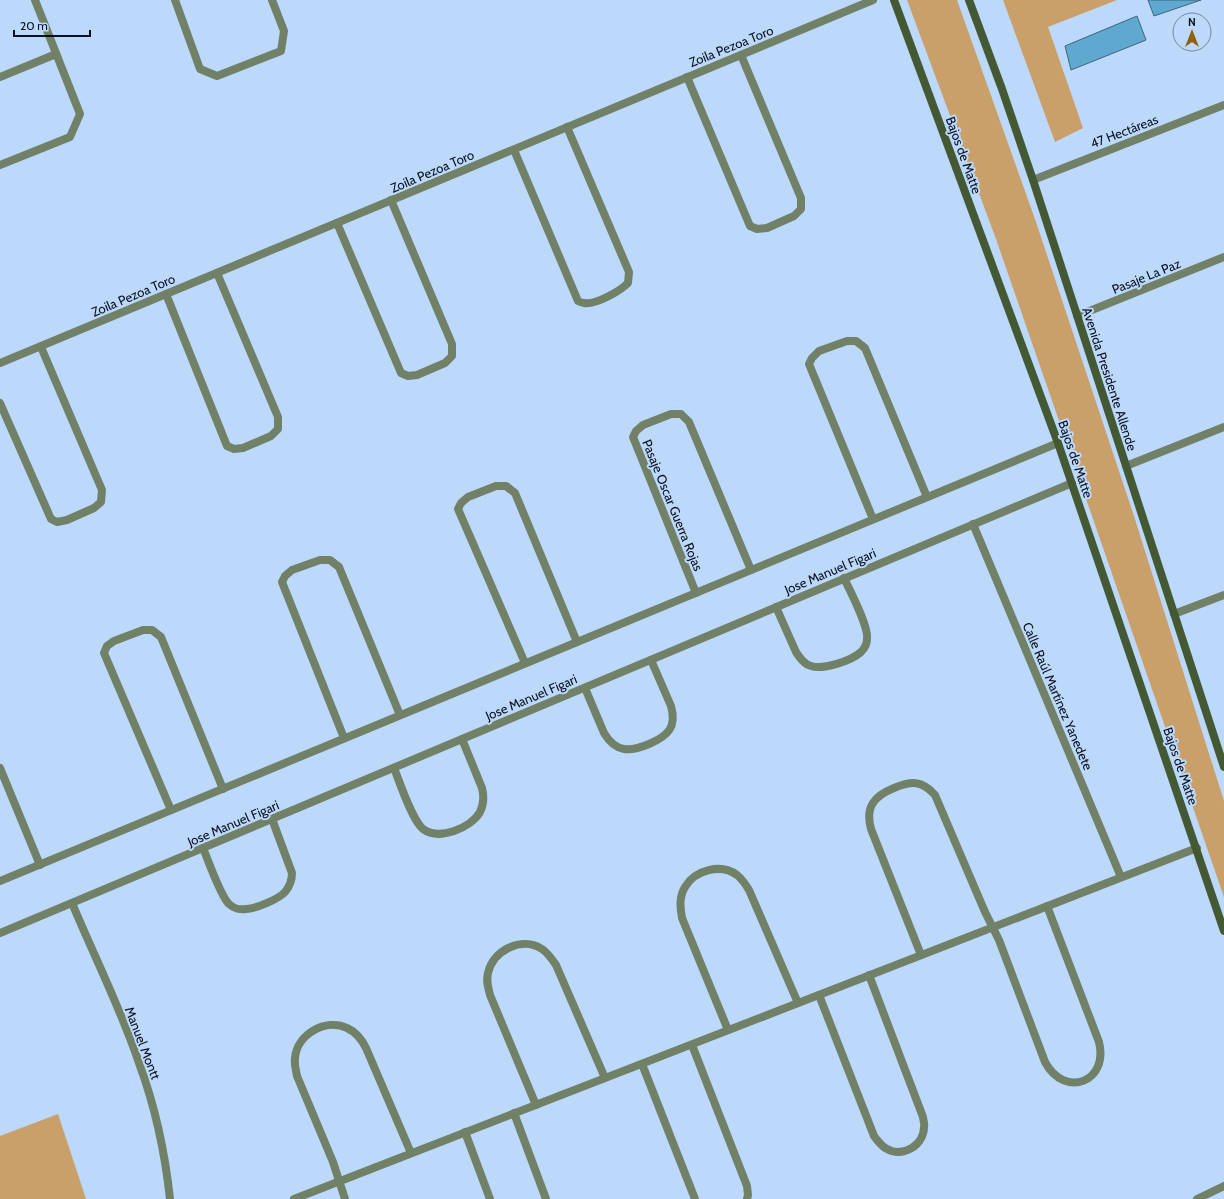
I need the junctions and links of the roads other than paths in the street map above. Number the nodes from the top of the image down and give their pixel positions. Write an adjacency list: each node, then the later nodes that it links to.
1 (35, 0): 7 (street)
2 (175, 0): 3 (street)
3 (272, 0)
4 (873, 0): 8 (street, Zoila Pezoa Toro)
5 (894, 0): 26 (main road, Bajos de Matte)
6 (969, 0): 15 (main road, Avenida Presidente Allende)
7 (56, 54): 9 (street); 14 (street)
8 (741, 55): 10 (street, Zoila Pezoa Toro); 10 (street)
9 (0, 77)
10 (687, 77): 12 (street, Zoila Pezoa Toro)
11 (1224, 106): 15 (street, 47 Hectáreas)
12 (567, 127): 13 (street, Zoila Pezoa Toro); 13 (street)
13 (514, 150): 16 (street, Zoila Pezoa Toro)
14 (0, 165)
15 (1033, 180): 21 (main road, Avenida Presidente Allende)
16 (392, 200): 17 (street, Zoila Pezoa Toro); 17 (street)
17 (337, 223): 19 (street, Zoila Pezoa Toro)
18 (1224, 257): 21 (street, Pasaje La Paz)
19 (217, 273): 20 (street, Zoila Pezoa Toro); 20 (street)
20 (166, 294): 22 (street, Zoila Pezoa Toro)
21 (1077, 316): 27 (main road, Avenida Presidente Allende)
22 (41, 347): 23 (street, Zoila Pezoa Toro); 24 (street)
23 (0, 363)
24 (0, 403)
25 (1224, 427): 27 (street)
26 (1058, 443): 28 (main road, Bajos de Matte); 29 (street)
27 (1126, 466): 37 (main road, Avenida Presidente Allende)
28 (1072, 482): 31 (street, Jose Manuel Figari); 52 (main road, Bajos de Matte)
29 (927, 497): 30 (street); 30 (street)
30 (873, 519): 32 (street)
31 (973, 524): 33 (street, Jose Manuel Figari); 54 (street, Calle Raúl Martínez Yanedete)
32 (751, 570): 34 (street); 34 (street, Pasaje Oscar Guerra Rojas)
33 (844, 578): 36 (street, Jose Manuel Figari); 36 (street)
34 (696, 593): 38 (street)
35 (1224, 595): 37 (street)
36 (776, 607): 39 (street, Jose Manuel Figari)
37 (1174, 614): 45 (main road, Avenida Presidente Allende)
38 (576, 642): 40 (street); 40 (street)
39 (651, 660): 41 (street, Jose Manuel Figari); 41 (street)
40 (525, 663): 42 (street)
41 (585, 688): 44 (street, Jose Manuel Figari)
42 (400, 716): 43 (street); 43 (street)
43 (344, 738): 48 (street)
44 (462, 739): 47 (street, Jose Manuel Figari); 47 (street)
45 (1224, 766)
46 (0, 768): 53 (street)
47 (394, 768): 50 (street, Jose Manuel Figari)
48 (223, 789): 49 (street); 49 (street)
49 (171, 810): 53 (street)
50 (272, 819): 51 (street, Jose Manuel Figari); 51 (street)
51 (203, 848): 56 (street, Jose Manuel Figari)
52 (1197, 848): 54 (street); 59 (main road, Bajos de Matte)
53 (40, 864): 55 (street)
54 (1121, 877): 57 (street)
55 (0, 881)
56 (72, 904): 60 (street, Jose Manuel Figari); 75 (street, Manuel Montt)
57 (1046, 906): 58 (street); 58 (street)
58 (993, 927): 61 (street); 61 (street)
59 (1224, 931)
60 (0, 934)
61 (921, 955): 62 (street)
62 (868, 976): 63 (street); 63 (street)
63 (819, 994): 64 (street)
64 (798, 1003): 65 (street); 65 (street)
65 (728, 1030): 66 (street)
66 (692, 1044): 67 (street); 81 (street)
67 (642, 1064): 68 (street); 80 (street)
68 (604, 1078): 69 (street); 69 (street)
69 (536, 1105): 70 (street)
70 (514, 1113): 71 (street); 79 (street)
71 (465, 1132): 72 (street); 78 (street)
72 (411, 1153): 73 (street); 73 (street)
73 (339, 1181): 76 (street); 77 (street)
74 (1224, 1186): 82 (street)
75 (170, 1199)
76 (294, 1199)
77 (345, 1199)
78 (490, 1199)
79 (546, 1199)
80 (695, 1199)
81 (747, 1199)
82 (1197, 1199)

